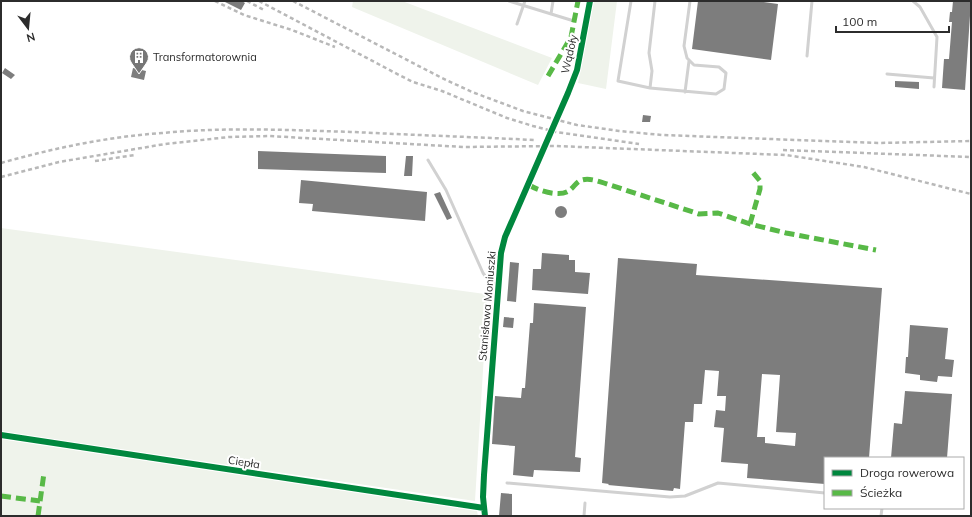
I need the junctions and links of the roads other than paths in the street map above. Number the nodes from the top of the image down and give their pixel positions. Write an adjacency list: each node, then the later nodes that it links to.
1 (509, 1): 10 (lane)
2 (525, 1): 10 (lane)
3 (553, 1): 11 (lane)
4 (590, 1): 21 (street, Wądoły)
5 (631, 1): 19 (lane)
6 (655, 1): 19 (lane)
7 (690, 1): 15 (lane)
8 (812, 1): 14 (lane)
9 (913, 1): 17 (lane)
10 (524, 6): 11 (lane); 13 (lane)
11 (551, 14): 12 (lane)
12 (574, 21)
13 (517, 24)
14 (807, 56)
15 (689, 61): 20 (lane); 20 (lane)
16 (887, 74): 17 (lane)
17 (934, 78): 18 (lane)
18 (934, 87)
19 (650, 88): 20 (lane)
20 (685, 92)
21 (561, 109): 23 (street, Stanisława Moniuszki)
22 (428, 160): 23 (lane)
23 (498, 285): 28 (street, Stanisława Moniuszki)
24 (1, 435): 28 (street, Ciepła)
25 (507, 483): 26 (lane)
26 (824, 492)
27 (585, 503): 30 (lane)
28 (484, 508): 29 (street, Stanisława Moniuszki)
29 (485, 516)
30 (584, 516)

